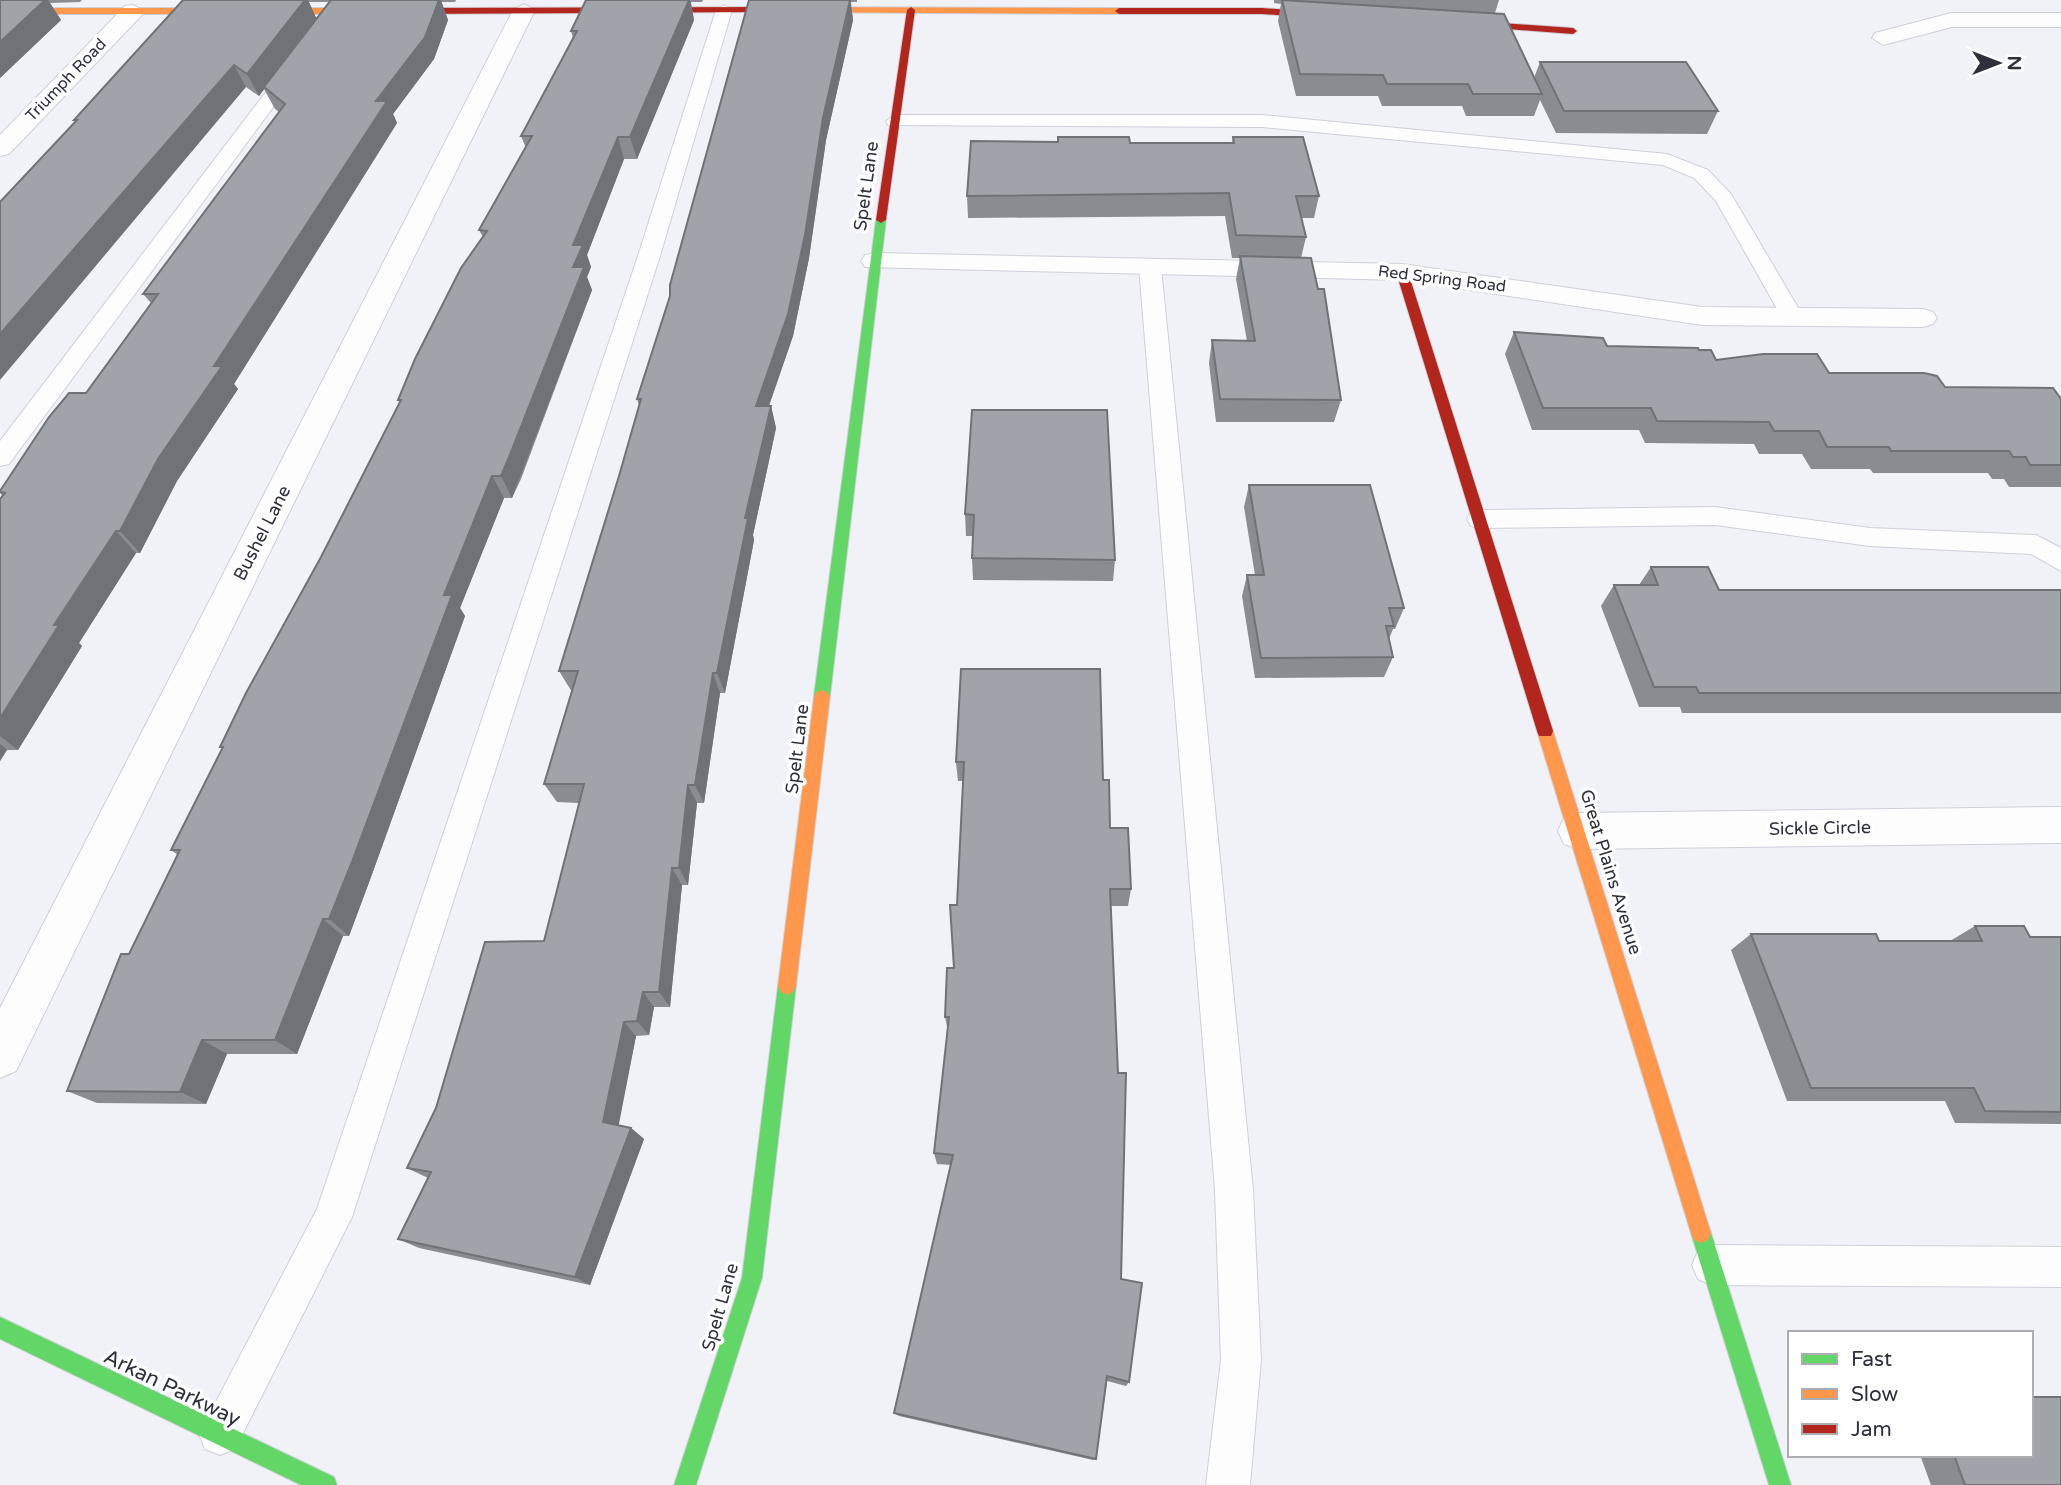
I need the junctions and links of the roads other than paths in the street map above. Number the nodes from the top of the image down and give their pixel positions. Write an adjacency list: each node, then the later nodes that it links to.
1 (524, 10): 2 (street); 6 (street); 26 (street, Bushel Lane)
2 (724, 10): 3 (street); 30 (lane)
3 (911, 10): 7 (street); 14 (street, Spelt Lane)
4 (0, 11): 5 (street)
5 (133, 11): 6 (street); 15 (street, Triumph Road)
6 (336, 11): 11 (lane)
7 (1343, 16)
8 (2061, 20): 12 (street)
9 (1438, 22): 10 (street)
10 (1573, 31)
11 (319, 33)
12 (1883, 38)
13 (303, 55): 21 (lane)
14 (895, 121): 16 (street, Spelt Lane); 19 (lane)
15 (0, 149)
16 (875, 261): 17 (street, Red Spring Road); 32 (street, Spelt Lane)
17 (1150, 267): 18 (street, Red Spring Road); 33 (lane)
18 (1402, 272): 19 (street, Red Spring Road); 22 (street, Great Plains Avenue)
19 (1792, 316): 20 (street, Red Spring Road)
20 (1923, 318)
21 (0, 458)
22 (1480, 519): 23 (lane); 25 (street, Great Plains Avenue)
23 (2061, 561)
24 (2061, 825): 25 (street, Sickle Circle)
25 (1578, 831): 27 (street, Great Plains Avenue)
26 (0, 1055)
27 (1712, 1265): 28 (lane); 34 (street, Great Plains Avenue)
28 (2061, 1267)
29 (0, 1328): 30 (street, Arkan Parkway)
30 (220, 1434): 31 (street, Arkan Parkway)
31 (326, 1485)
32 (685, 1485)
33 (1228, 1485)
34 (1780, 1485)

